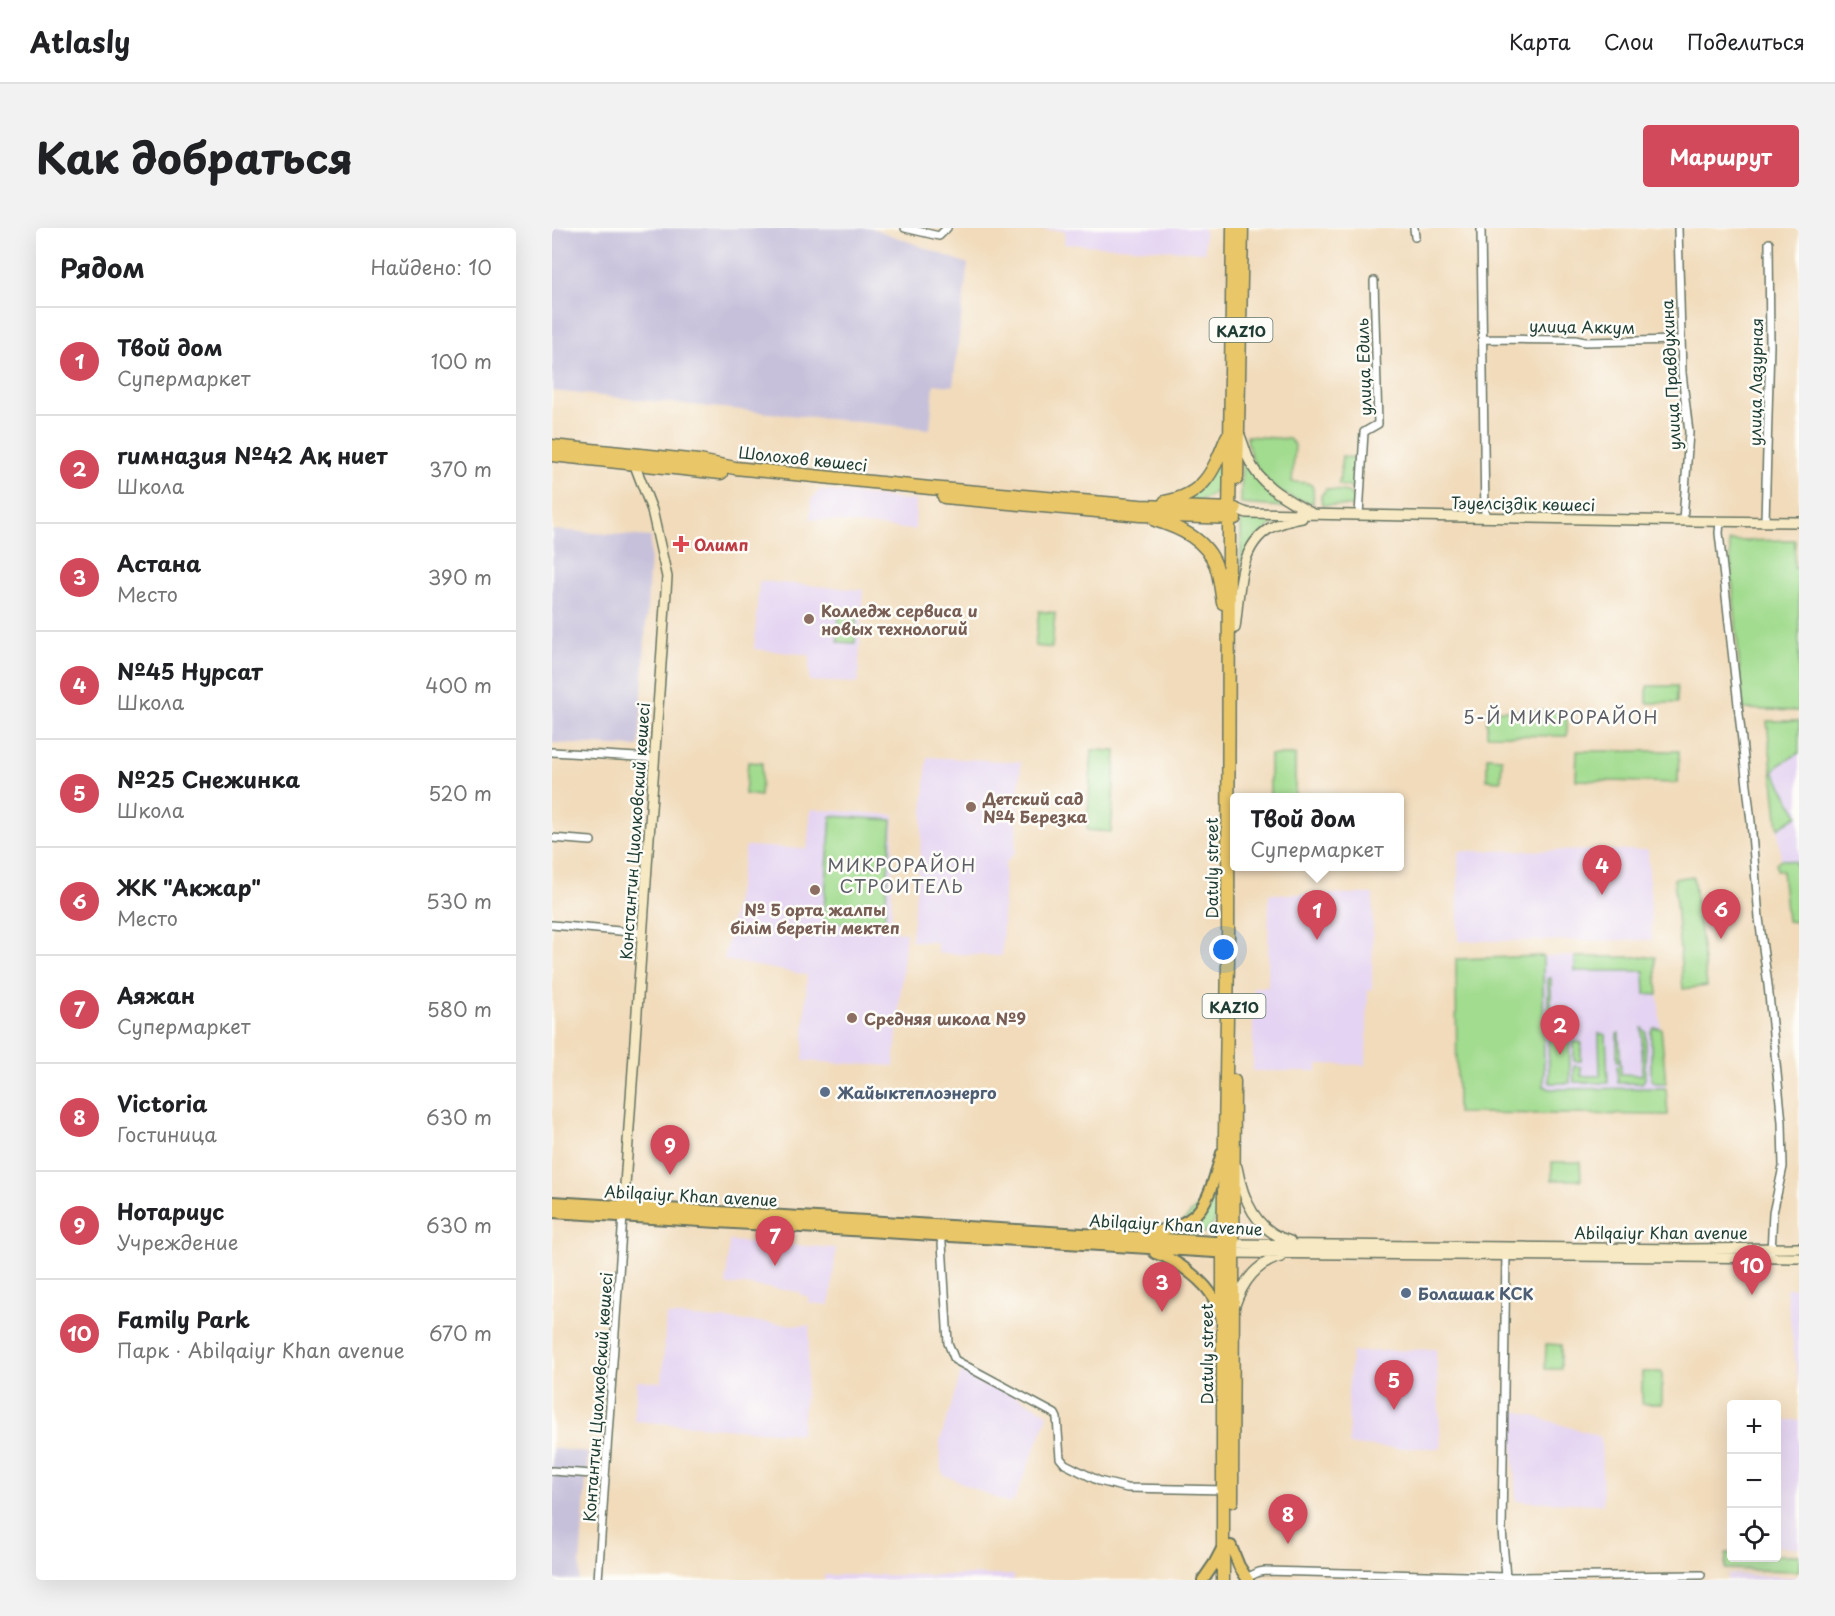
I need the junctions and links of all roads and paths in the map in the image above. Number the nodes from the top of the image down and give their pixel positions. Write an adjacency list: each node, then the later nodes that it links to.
1 (904, 228): 2 (street)
2 (947, 228)
3 (1233, 228): 13 (highway, Datuly street / KAZ10)
4 (1242, 228): 13 (highway, Datuly street / KAZ10)
5 (1414, 228): 8 (street)
6 (1481, 228): 11 (street)
7 (1678, 228): 12 (street, улица Правдухина)
8 (1415, 237)
9 (1769, 243): 24 (street, улица Лазурная)
10 (1374, 281): 20 (street, улица Едиль)
11 (1482, 339): 12 (street, улица Аккум); 21 (street)
12 (1681, 340): 22 (street, улица Правдухина)
13 (1234, 431): 17 (highway); 18 (highway, Datuly street / KAZ10); 19 (main road)
14 (552, 446): 16 (highway, Шолохов көшесі)
15 (552, 455): 16 (highway, Шолохов көшесі)
16 (635, 459): 17 (highway, Шолохов көшесі); 17 (highway, Шолохов көшесі); 29 (main road, Константин Циолковский көшесі)
17 (1140, 510): 18 (highway); 26 (highway)
18 (1236, 513): 19 (main road, Тәуелсіздік көшесі); 26 (highway, Datuly street / KAZ10)
19 (1313, 514): 20 (main road, Тәуелсіздік көшесі); 26 (main road)
20 (1359, 515): 21 (main road, Тәуелсіздік көшесі)
21 (1485, 518): 22 (main road, Тәуелсіздік көшесі)
22 (1683, 521): 23 (main road, Тәуелсіздік көшесі)
23 (1720, 521): 24 (main road, Тәуелсіздік көшесі); 49 (street)
24 (1765, 521): 25 (main road, Тәуелсіздік көшесі)
25 (1799, 522)
26 (1232, 628): 27 (highway, Datuly street / KAZ10)
27 (1231, 717): 30 (highway, Datuly street / KAZ10); 31 (highway, Datuly street / KAZ10)
28 (552, 752): 29 (street)
29 (654, 758): 37 (main road, Константин Циолковский көшесі)
30 (1230, 793)
31 (1236, 793)
32 (1230, 797): 38 (highway, Datuly street / KAZ10)
33 (552, 838): 34 (street)
34 (591, 841)
35 (1236, 871): 38 (highway, Datuly street / KAZ10)
36 (552, 925): 37 (street)
37 (642, 933): 40 (main road, Константин Циолковский көшесі)
38 (1229, 1146): 43 (main road); 45 (highway, Datuly street / KAZ10); 47 (main road)
39 (552, 1202): 40 (main road, Abilqaiyr Khan avenue)
40 (623, 1211): 41 (main road, Abilqaiyr Khan avenue); 42 (main road, Abilqaiyr Khan avenue); 54 (street, Контантин Циолковский көшесі)
41 (552, 1212)
42 (939, 1230): 43 (main road, Abilqaiyr Khan avenue); 44 (main road, Abilqaiyr Khan avenue); 55 (street)
43 (1112, 1236): 45 (main road, Abilqaiyr Khan avenue)
44 (1140, 1248): 45 (main road, Abilqaiyr Khan avenue); 52 (main road)
45 (1228, 1248): 47 (main road, Abilqaiyr Khan avenue); 51 (highway, Datuly street / KAZ10); 52 (highway, Datuly street / KAZ10)
46 (1799, 1248): 49 (main road, Abilqaiyr Khan avenue)
47 (1304, 1249): 48 (main road, Abilqaiyr Khan avenue); 51 (main road)
48 (1506, 1251): 49 (main road, Abilqaiyr Khan avenue); 58 (street)
49 (1772, 1253): 50 (main road, Abilqaiyr Khan avenue)
50 (1799, 1258)
51 (1233, 1311): 55 (highway, Datuly street / KAZ10)
52 (1223, 1322): 55 (highway, Datuly street / KAZ10)
53 (552, 1471): 54 (street)
54 (605, 1475): 60 (street, Контантин Циолковский көшесі)
55 (1228, 1490): 56 (highway, Datuly street / KAZ10)
56 (1227, 1546): 59 (main road); 61 (main road); 62 (highway, Datuly street / KAZ10); 63 (highway, Datuly street / KAZ10)
57 (1701, 1575): 58 (street)
58 (1506, 1577): 59 (street)
59 (1247, 1579)
60 (598, 1580)
61 (1203, 1580)
62 (1223, 1580)
63 (1231, 1580)

